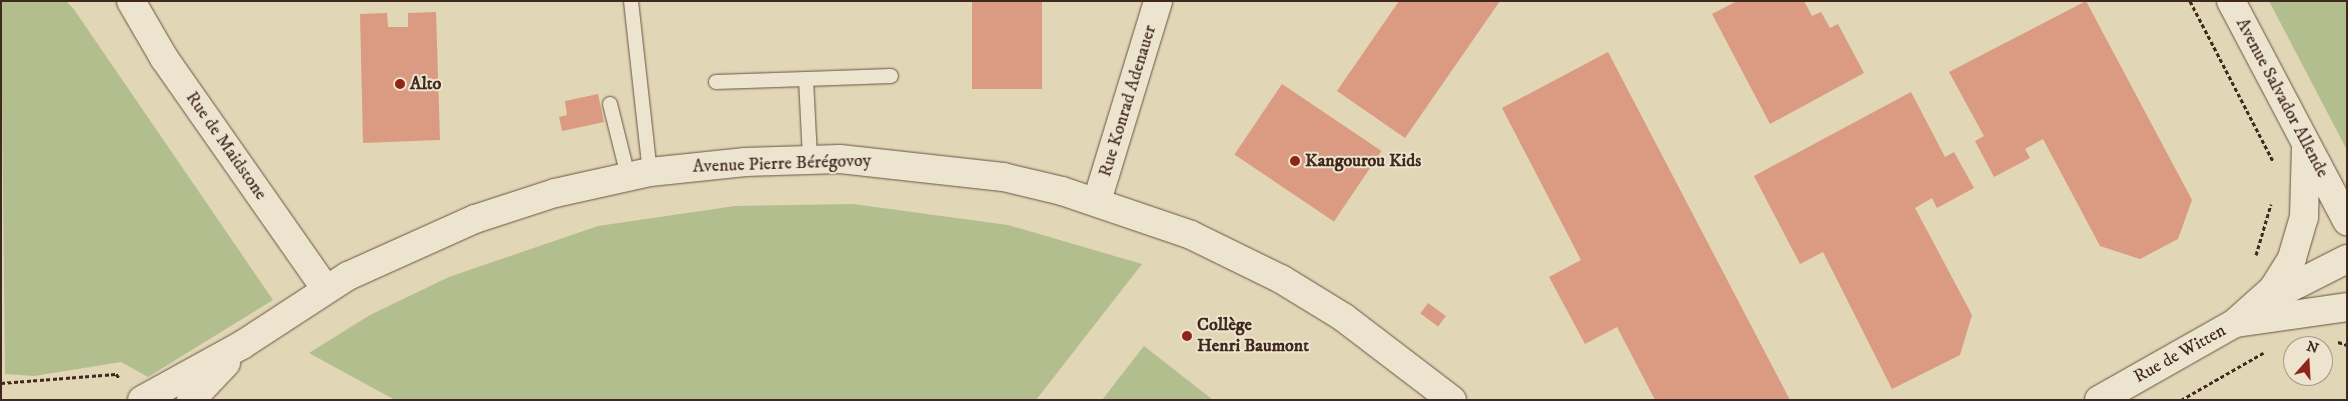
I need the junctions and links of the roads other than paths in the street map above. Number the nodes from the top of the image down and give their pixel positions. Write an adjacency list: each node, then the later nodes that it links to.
1 (131, 1): 15 (street, Rue de Maidstone)
2 (631, 1): 11 (lane)
3 (1158, 1): 12 (street, Rue Konrad Adenauer)
4 (2231, 1): 9 (street, Avenue Salvador Allende)
5 (891, 76): 6 (lane)
6 (806, 79): 7 (lane); 10 (lane)
7 (716, 82)
8 (610, 104): 11 (lane)
9 (2306, 145): 13 (street, Avenue Salvador Allende); 16 (street, Rue de Witten)
10 (810, 159): 11 (street, Avenue Pierre Bérégovoy); 12 (street, Avenue Pierre Bérégovoy)
11 (639, 174): 15 (street, Avenue Pierre Bérégovoy)
12 (1097, 202): 22 (street, Avenue Pierre Bérégovoy)
13 (2347, 221)
14 (2347, 259): 16 (street, Rue de Witten)
15 (326, 289): 19 (street, Avenue Pierre Bérégovoy)
16 (2266, 296): 18 (street, Rue de Witten)
17 (2347, 307): 18 (street, Rue de Witten)
18 (2235, 323): 23 (street, Rue de Witten)
19 (242, 345): 20 (street, Avenue Pierre Bérégovoy); 21 (street, Avenue Pierre Bérégovoy)
20 (135, 393)
21 (191, 400)
22 (1452, 400)
23 (2099, 400)

